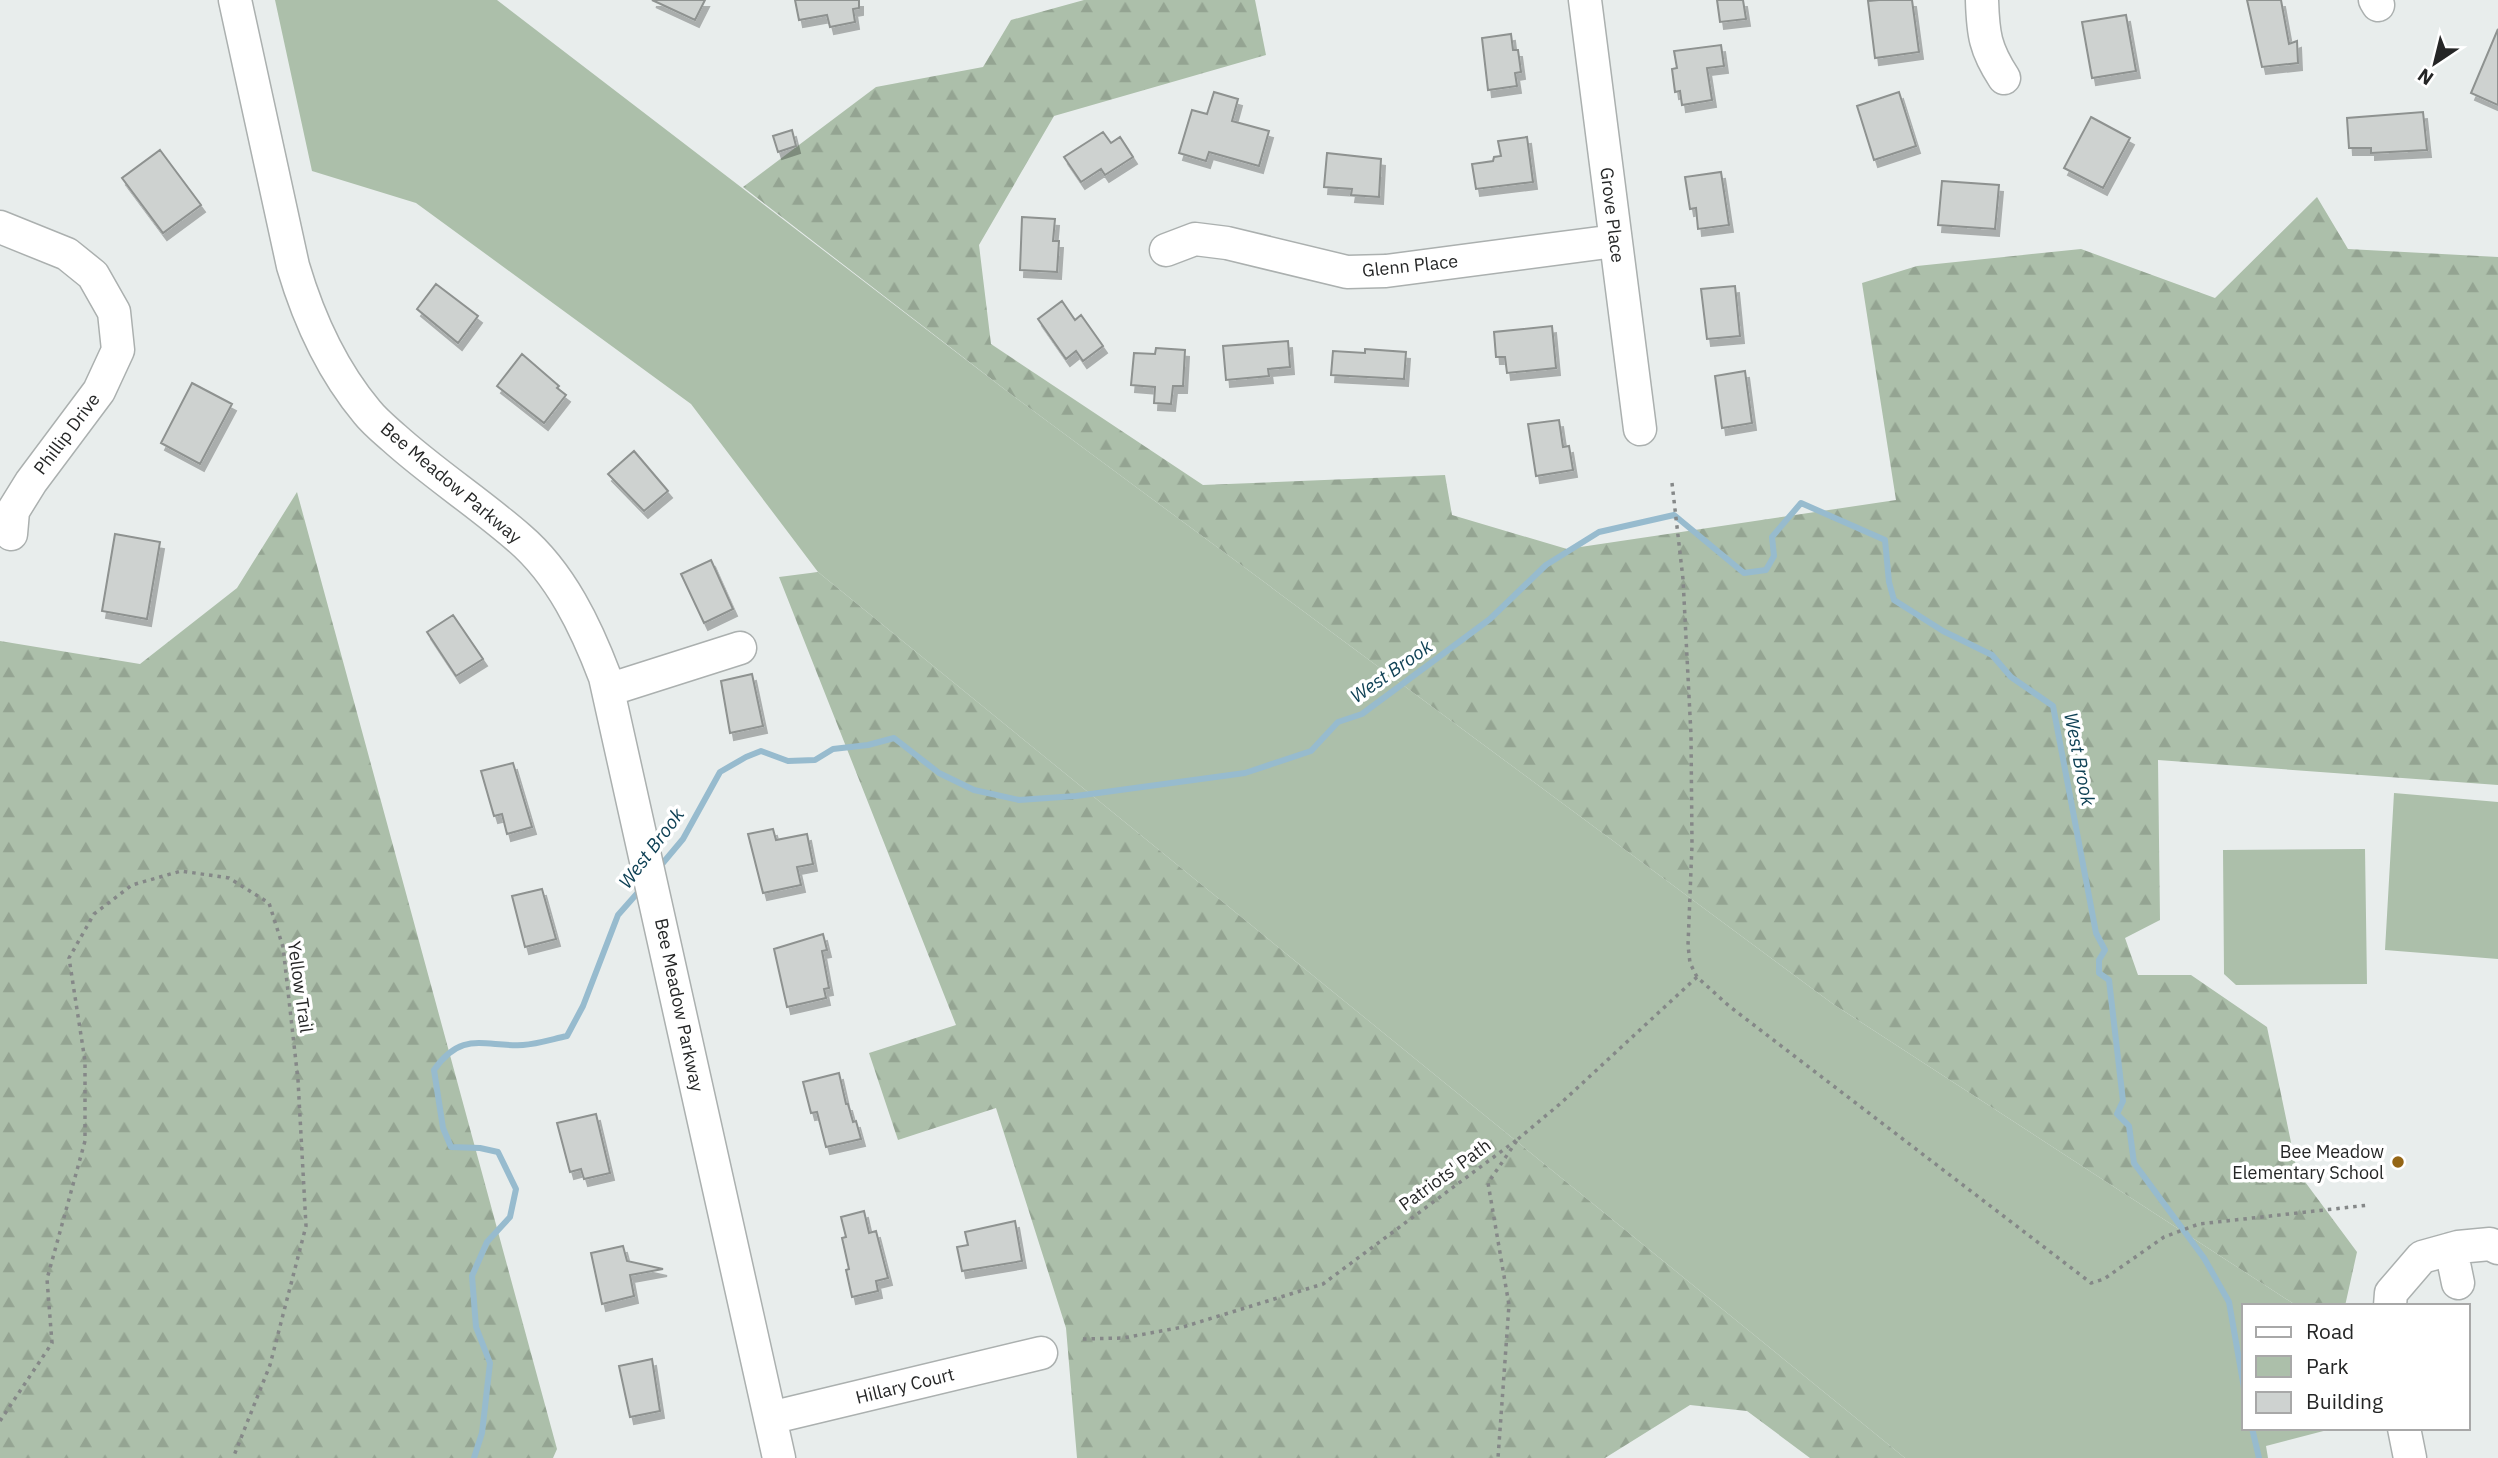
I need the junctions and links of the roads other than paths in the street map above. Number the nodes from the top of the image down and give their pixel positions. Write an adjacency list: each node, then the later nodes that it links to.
1 (235, 0): 11 (street, Bee Meadow Parkway)
2 (1585, 0): 6 (street, Grove Place)
3 (1982, 0): 4 (street)
4 (2004, 78)
5 (0, 227): 9 (street, Phillip Drive)
6 (1615, 241): 7 (street, Glenn Place); 8 (street, Grove Place)
7 (1166, 250)
8 (1640, 429)
9 (11, 534)
10 (740, 648): 11 (street)
11 (608, 690): 17 (street, Bee Meadow Parkway)
12 (2498, 1248): 13 (street)
13 (2451, 1249): 14 (street); 15 (street)
14 (2458, 1283)
15 (2390, 1304)
16 (1041, 1353): 17 (street, Hillary Court)
17 (770, 1419): 19 (street, Bee Meadow Parkway)
18 (2404, 1430): 20 (street)
19 (779, 1458)
20 (2410, 1458)

